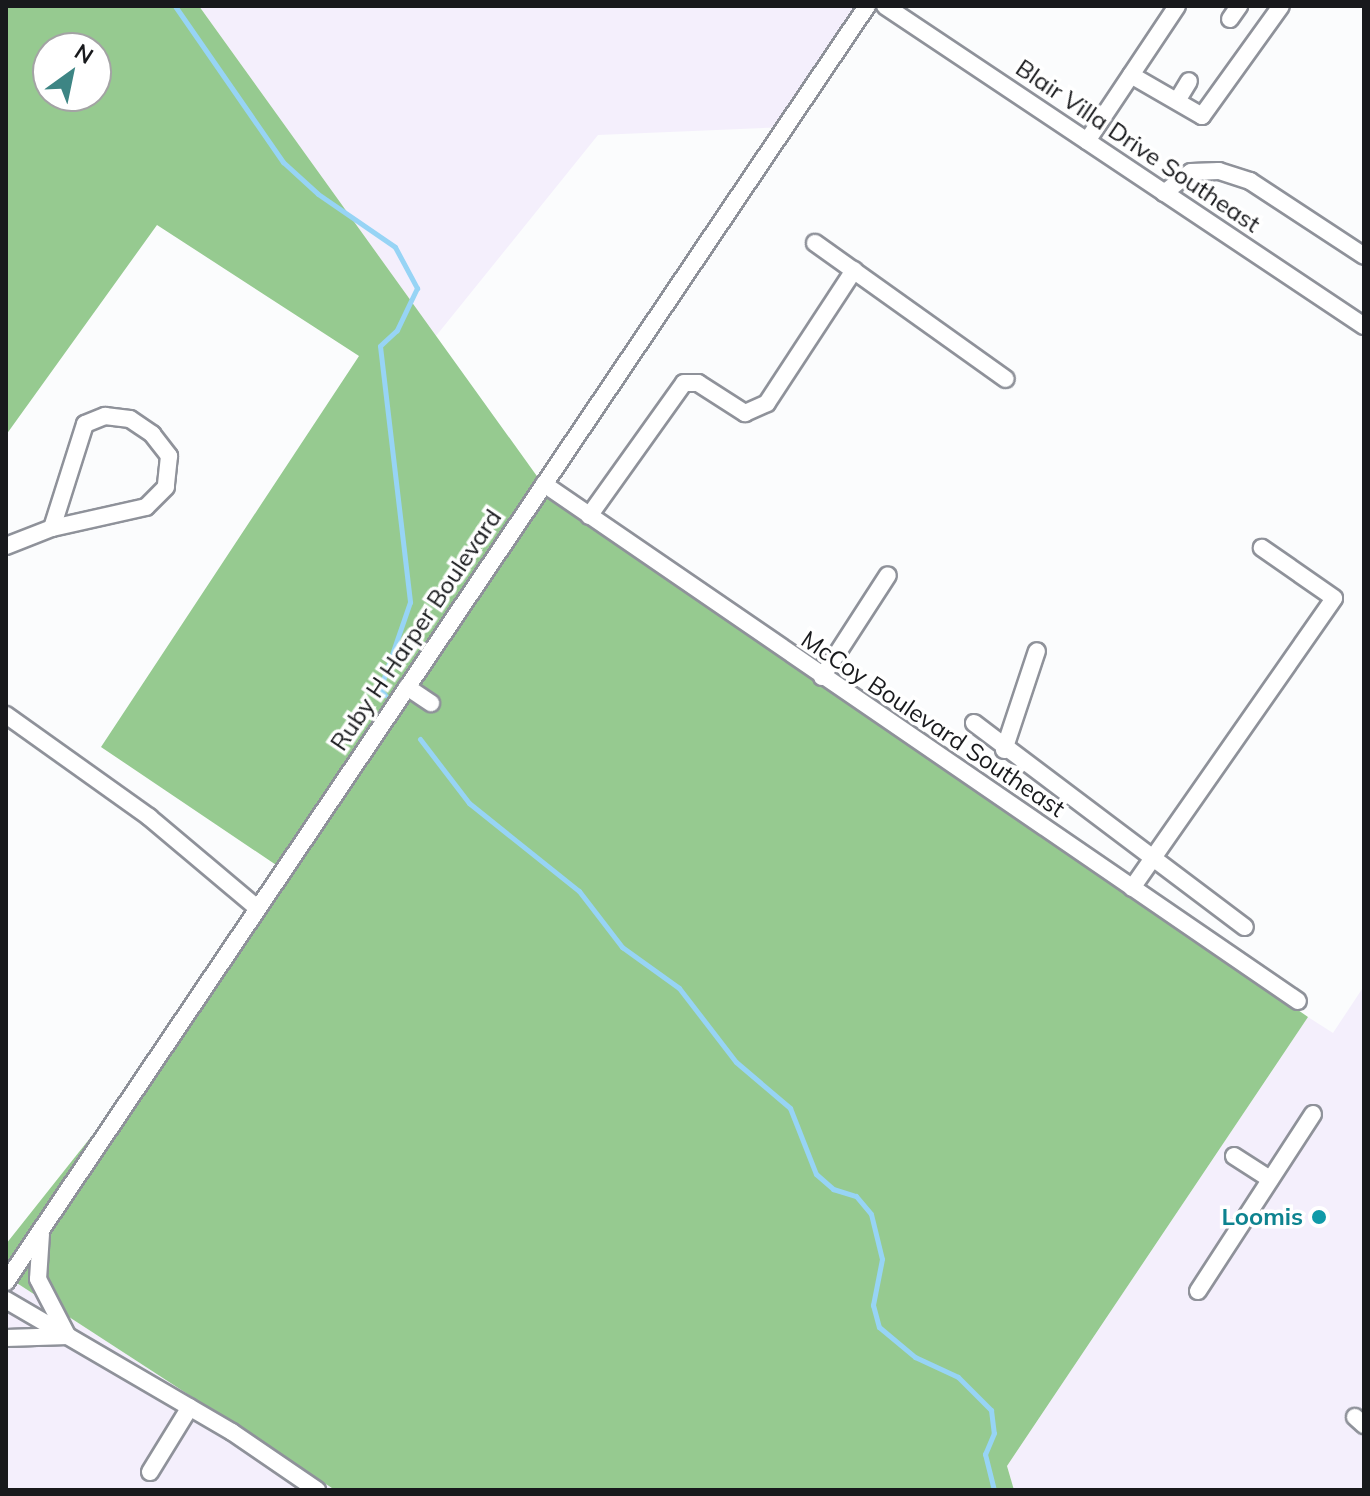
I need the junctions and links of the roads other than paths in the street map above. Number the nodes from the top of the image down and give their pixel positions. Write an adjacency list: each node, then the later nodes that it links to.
1 (867, 6): 15 (street, Ruby H Harper Boulevard)
2 (885, 6): 8 (street, Blair Villa Drive Southeast)
3 (1177, 6): 5 (street)
4 (1281, 6): 7 (street)
5 (1131, 75): 7 (street); 8 (street)
6 (1189, 81): 7 (street)
7 (1177, 101)
8 (1087, 141): 9 (street, Blair Villa Drive Southeast)
9 (1164, 193): 11 (street); 13 (street, Blair Villa Drive Southeast)
10 (815, 243): 12 (street)
11 (1364, 256)
12 (854, 270): 14 (street); 16 (street)
13 (1364, 326)
14 (1006, 379)
15 (544, 484): 16 (street, McCoy Boulevard Southeast); 23 (street, Ruby H Harper Boulevard)
16 (589, 516): 22 (street, McCoy Boulevard Southeast)
17 (52, 528): 17 (street); 18 (street)
18 (6, 546)
19 (1262, 548): 28 (street)
20 (888, 575): 22 (street)
21 (1037, 651): 27 (street)
22 (822, 677): 29 (street, McCoy Boulevard Southeast)
23 (407, 687): 24 (street); 30 (street, Ruby H Harper Boulevard)
24 (431, 703)
25 (6, 715): 30 (street)
26 (974, 723): 27 (street)
27 (1004, 750): 28 (street)
28 (1152, 859): 29 (street); 31 (street)
29 (1132, 888): 32 (street, McCoy Boulevard Southeast)
30 (257, 908): 36 (street, Ruby H Harper Boulevard)
31 (1245, 927)
32 (1298, 1001)
33 (1313, 1114): 35 (street)
34 (1234, 1156): 35 (street)
35 (1270, 1179): 38 (street)
36 (42, 1228): 37 (street, Ruby H Harper Boulevard); 40 (street)
37 (6, 1282)
38 (1198, 1291)
39 (6, 1300): 40 (street)
40 (68, 1336): 41 (street); 42 (street)
41 (6, 1338)
42 (190, 1407): 43 (street); 44 (street)
43 (150, 1472)
44 (317, 1490)

